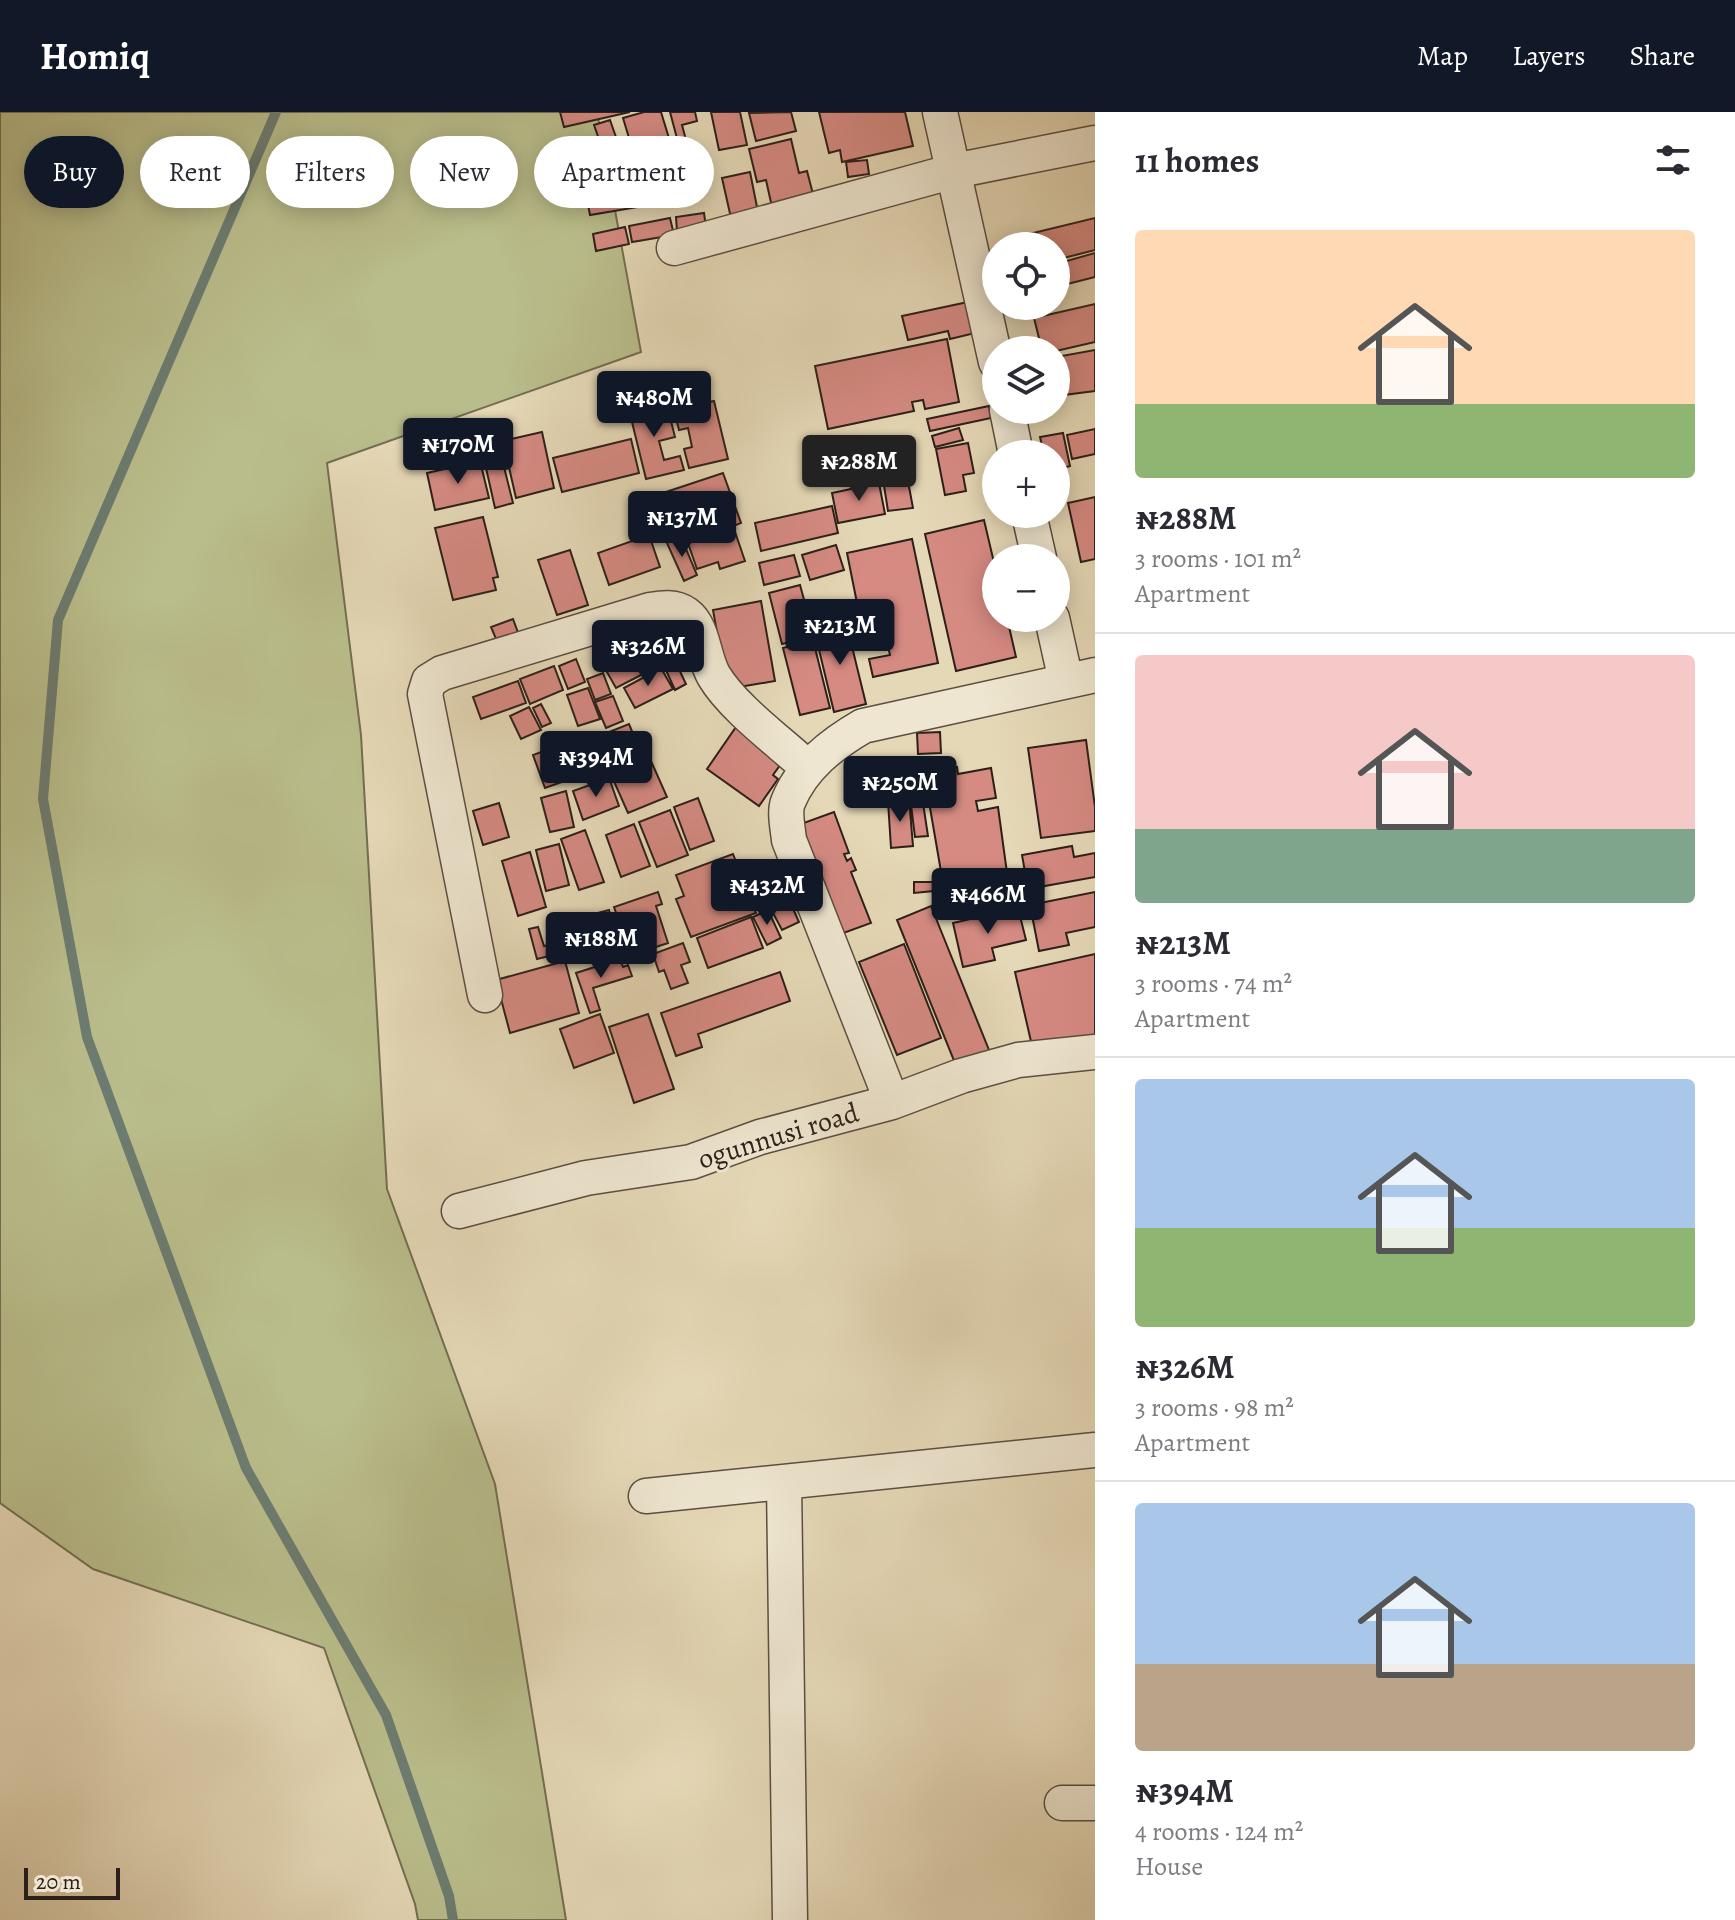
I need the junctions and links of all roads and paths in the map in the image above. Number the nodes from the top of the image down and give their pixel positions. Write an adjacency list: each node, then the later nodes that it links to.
1 (940, 112): 3 (street)
2 (1095, 143): 3 (street)
3 (954, 171): 4 (street); 5 (street)
4 (674, 248)
5 (990, 336)
6 (1059, 632): 7 (street)
7 (1080, 678): 8 (street)
8 (808, 768): 9 (street); 11 (street)
9 (485, 995)
10 (1095, 1052): 11 (street, ogunnusi road)
11 (892, 1102): 12 (street, ogunnusi road)
12 (459, 1211)
13 (1095, 1450): 14 (street)
14 (784, 1482): 15 (street); 16 (street)
15 (646, 1496)
16 (790, 1920)

